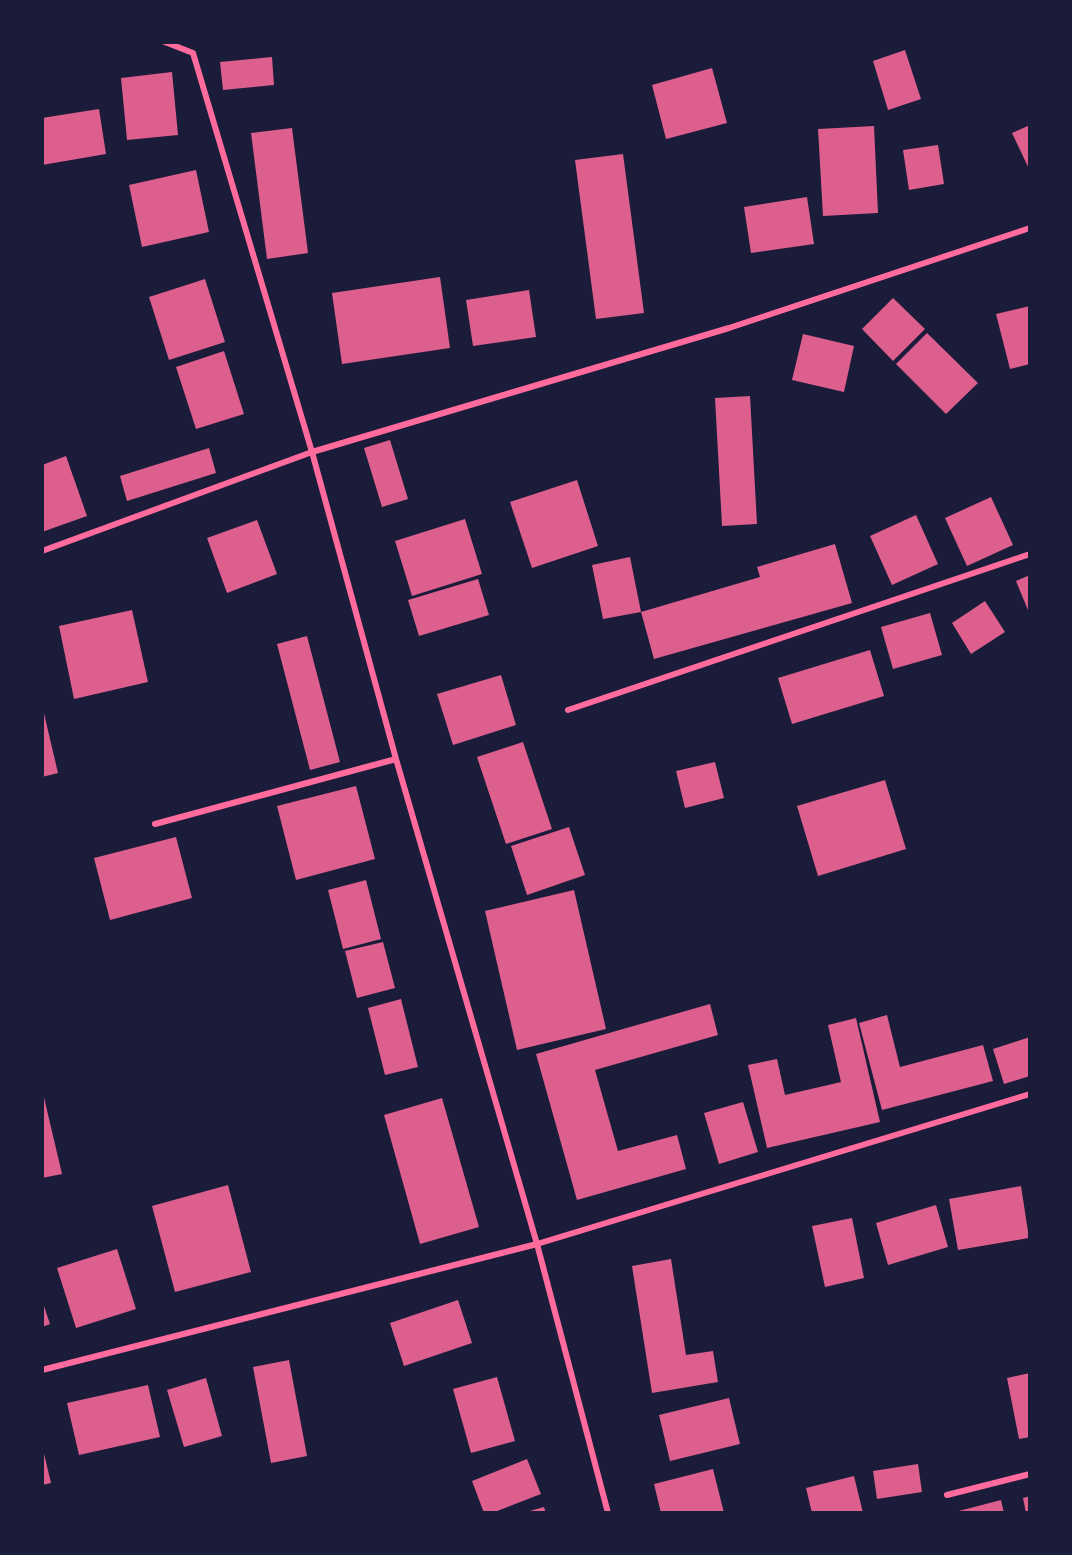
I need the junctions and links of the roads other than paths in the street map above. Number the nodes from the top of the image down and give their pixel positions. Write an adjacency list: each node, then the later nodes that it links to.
1 (165, 42): 3 (street)
2 (1030, 228): 3 (street)
3 (312, 452): 4 (street); 7 (street)
4 (42, 552)
5 (1030, 554): 6 (street)
6 (568, 710)
7 (396, 759): 8 (street); 10 (street)
8 (155, 824)
9 (1030, 1094): 10 (street)
10 (537, 1244): 11 (street); 14 (street)
11 (42, 1370)
12 (1030, 1474): 13 (street)
13 (947, 1495)
14 (608, 1513)

